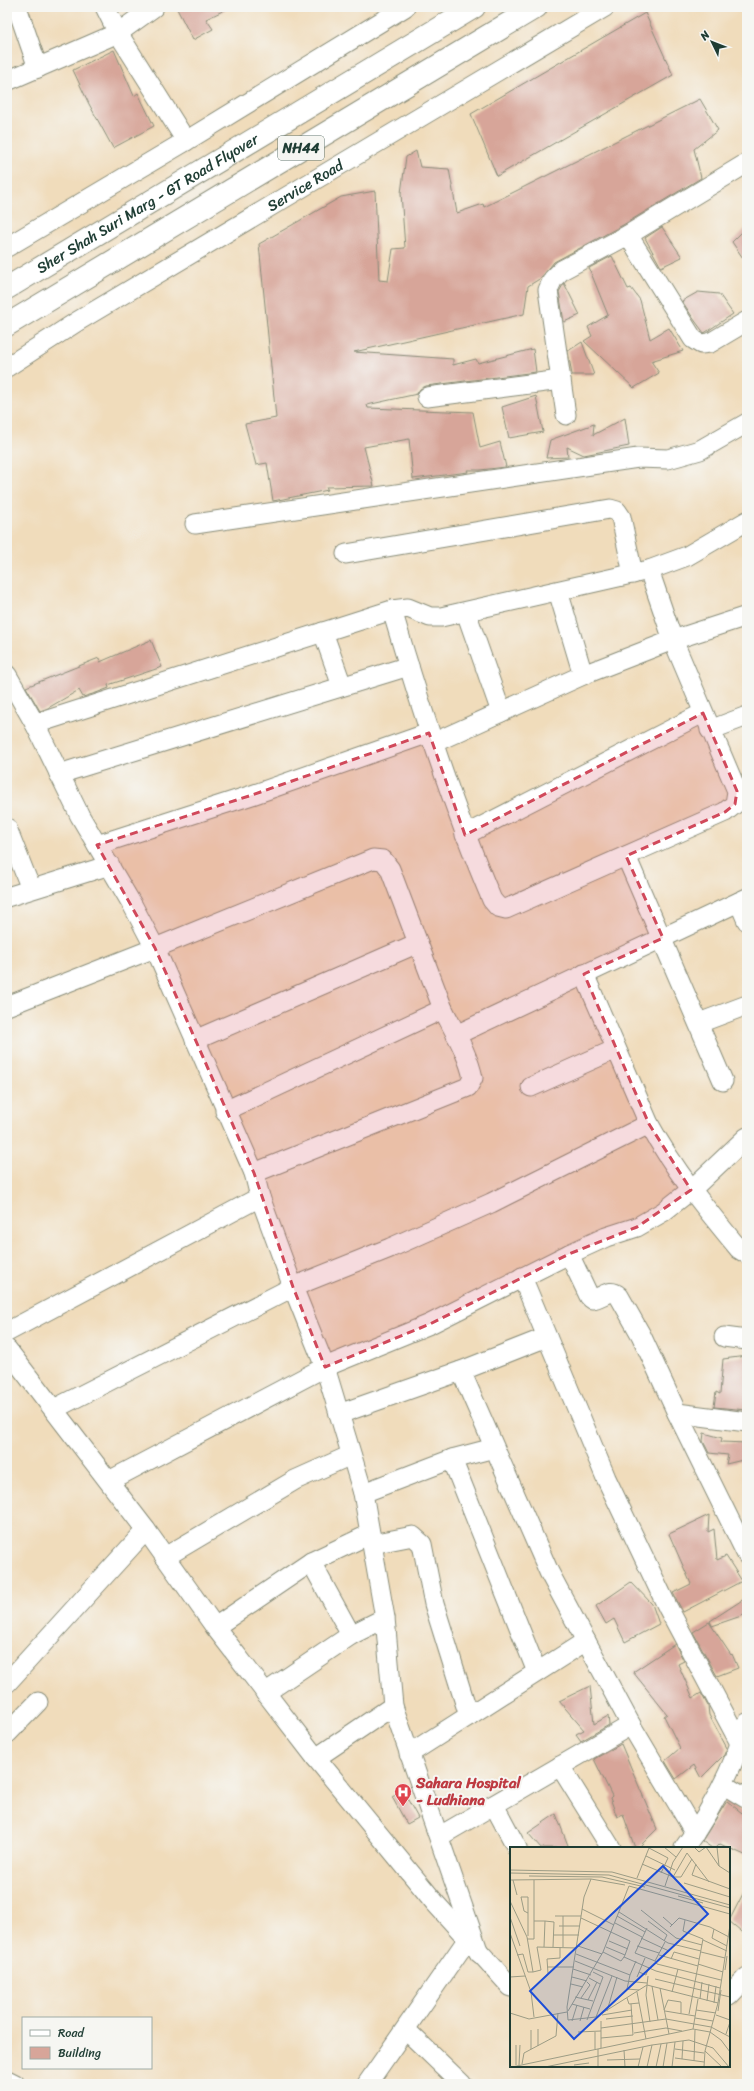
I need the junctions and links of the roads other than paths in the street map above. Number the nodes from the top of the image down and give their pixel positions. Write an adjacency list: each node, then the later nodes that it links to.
1 (17, 7): 9 (street)
2 (105, 7): 8 (street)
3 (154, 7): 8 (street)
4 (405, 7): 11 (street)
5 (473, 7): 15 (highway, Sher Shah Suri Marg - GT Road Flyover / NH44)
6 (536, 7): 17 (highway, Sher Shah Suri Marg - GT Road Flyover / NH44)
7 (605, 7): 18 (street, Service Road)
8 (118, 32): 9 (street); 11 (street)
9 (38, 68): 10 (street)
10 (7, 81)
11 (186, 141): 14 (street)
12 (747, 163): 13 (street)
13 (628, 235): 16 (street); 19 (street)
14 (7, 247)
15 (7, 288)
16 (747, 321)
17 (7, 325)
18 (7, 367)
19 (561, 380): 20 (street); 21 (street)
20 (427, 397)
21 (566, 415)
22 (747, 423): 24 (street)
23 (747, 521): 26 (street)
24 (195, 524)
25 (346, 554): 26 (street)
26 (641, 572): 27 (street); 32 (street)
27 (558, 591): 29 (street); 34 (street)
28 (392, 610): 29 (street); 31 (street); 33 (street)
29 (466, 612): 37 (street)
30 (747, 616): 32 (street)
31 (323, 632): 36 (street); 40 (street)
32 (674, 640): 34 (street); 38 (street)
33 (409, 666): 36 (street); 42 (street)
34 (583, 674): 37 (street)
35 (7, 675): 40 (street)
36 (342, 686): 43 (street)
37 (501, 712): 42 (street)
38 (702, 713): 41 (street); 46 (street)
39 (747, 716): 41 (street)
40 (35, 724): 43 (street)
41 (710, 730): 44 (street)
42 (431, 738): 46 (street); 47 (street)
43 (59, 774): 47 (street)
44 (741, 805): 48 (street)
45 (7, 828): 50 (street)
46 (465, 835): 48 (street)
47 (97, 845): 49 (street)
48 (626, 856): 54 (street)
49 (110, 865): 50 (street); 56 (street)
50 (31, 889): 51 (street)
51 (7, 897)
52 (743, 900): 53 (street); 54 (street)
53 (747, 921)
54 (663, 938): 57 (street); 61 (street)
55 (418, 943): 56 (street); 60 (street); 63 (street)
56 (155, 948): 59 (street); 63 (street)
57 (584, 974): 62 (street); 64 (street)
58 (747, 1005): 61 (street)
59 (7, 1006)
60 (443, 1009): 62 (street); 67 (street)
61 (699, 1023): 65 (street)
62 (456, 1035): 70 (street)
63 (195, 1040): 67 (street)
64 (616, 1049): 66 (street); 68 (street)
65 (723, 1081)
66 (530, 1087)
67 (225, 1111): 70 (street)
68 (649, 1124): 71 (street); 76 (street)
69 (747, 1137): 71 (street)
70 (254, 1173): 72 (street)
71 (691, 1190): 73 (street); 74 (street)
72 (260, 1197): 76 (street); 77 (street)
73 (569, 1254): 75 (street); 85 (street)
74 (747, 1254)
75 (522, 1277): 79 (street); 82 (street)
76 (292, 1287): 82 (street); 84 (street)
77 (7, 1332)
78 (724, 1337): 80 (street)
79 (547, 1338): 83 (street); 111 (street)
80 (747, 1340)
81 (8, 1354): 84 (street)
82 (325, 1368): 86 (street); 91 (street)
83 (461, 1371): 86 (street); 88 (street)
84 (54, 1409): 91 (street)
85 (677, 1413): 87 (street); 95 (street)
86 (339, 1414): 89 (street)
87 (747, 1422)
88 (494, 1448): 90 (street); 101 (street)
89 (351, 1454): 92 (street); 96 (street)
90 (452, 1459): 92 (street); 102 (street)
91 (109, 1481): 93 (street)
92 (362, 1493): 94 (street)
93 (146, 1530): 96 (street); 103 (street)
94 (371, 1539): 97 (street); 98 (street); 107 (street)
95 (747, 1555)
96 (165, 1557): 99 (street)
97 (311, 1562): 99 (street); 100 (street)
98 (384, 1618): 100 (street); 106 (street)
99 (215, 1627): 104 (street)
100 (351, 1634): 104 (street)
101 (586, 1641): 102 (street); 109 (street)
102 (537, 1672): 107 (street)
103 (7, 1683)
104 (265, 1693): 113 (street)
105 (38, 1702): 110 (street)
106 (393, 1706): 112 (street); 113 (street)
107 (469, 1716): 112 (street)
108 (747, 1723): 111 (street)
109 (631, 1724): 114 (street); 119 (street)
110 (7, 1734)
111 (741, 1745): 115 (street)
112 (409, 1754): 118 (street)
113 (316, 1758): 122 (street)
114 (560, 1766): 117 (street); 121 (street)
115 (724, 1785): 116 (street); 119 (street)
116 (747, 1799)
117 (494, 1805): 118 (street); 120 (street)
118 (440, 1836): 122 (street)
119 (689, 1841)
120 (516, 1847)
121 (610, 1847)
122 (473, 1947): 124 (street); 126 (street)
123 (747, 1977): 125 (street)
124 (510, 1986)
125 (730, 1995)
126 (406, 2030): 129 (street); 130 (street)
127 (7, 2080): 128 (street)
128 (15, 2084)
129 (367, 2084)
130 (462, 2084)

